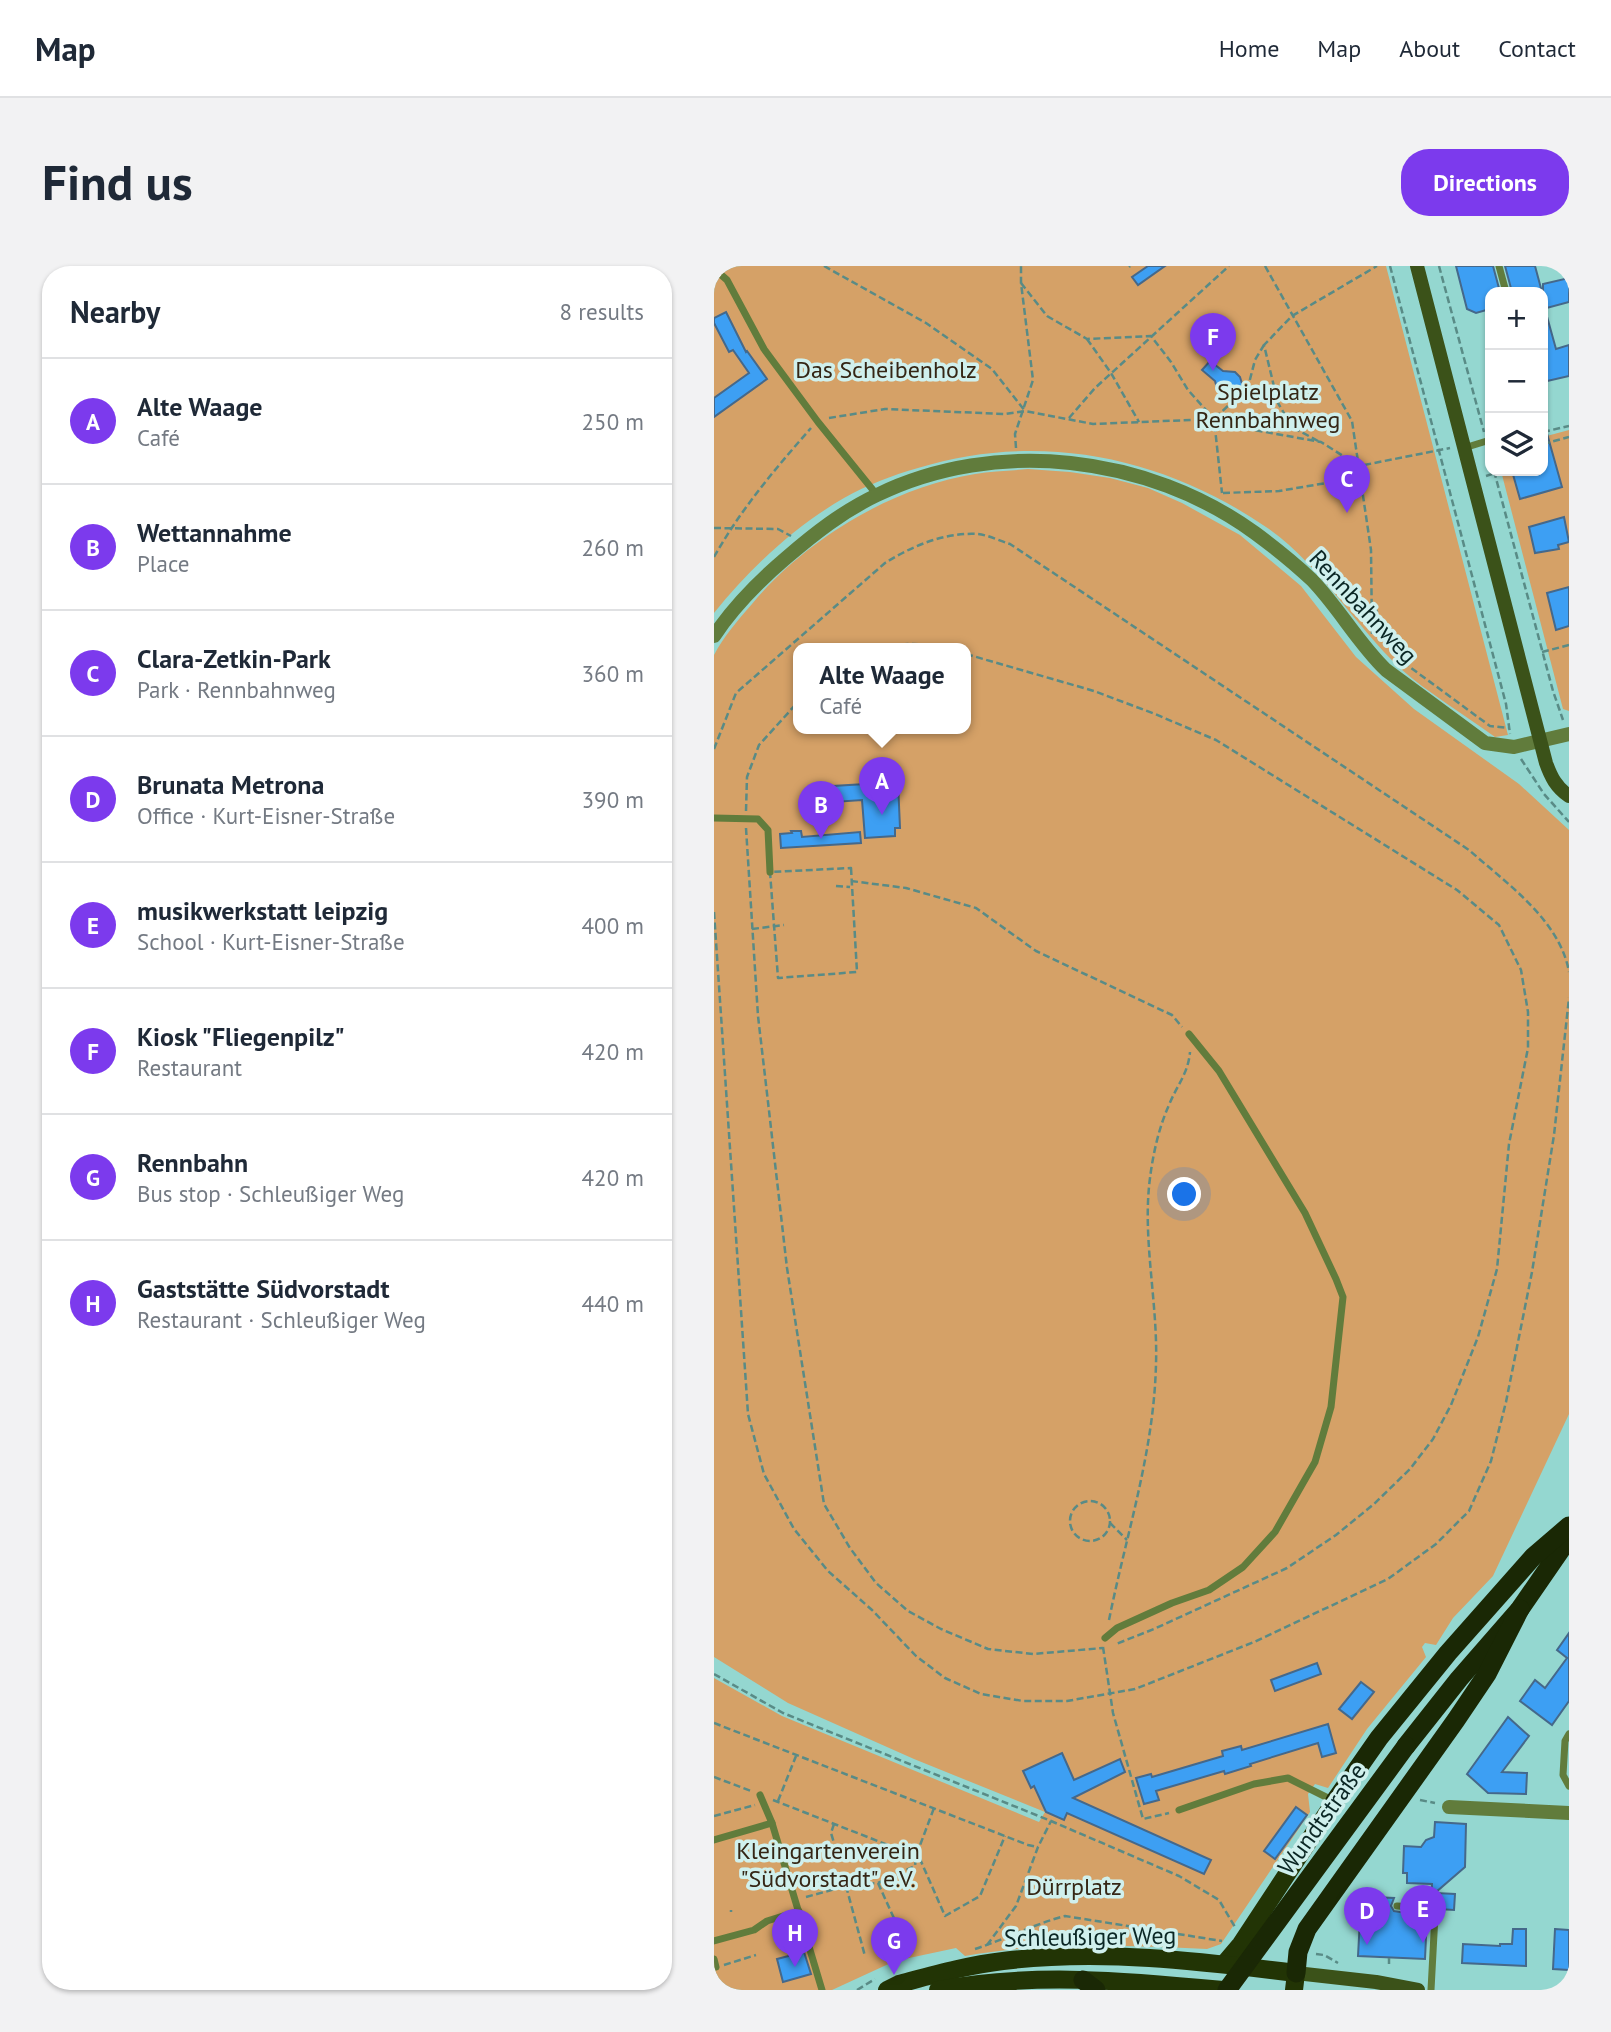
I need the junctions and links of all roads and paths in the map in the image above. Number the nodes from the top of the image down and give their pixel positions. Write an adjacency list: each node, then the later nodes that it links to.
1 (824, 266): 20 (path)
2 (1021, 266): 11 (path)
3 (1229, 266): 14 (path)
4 (1265, 266): 13 (path)
5 (1377, 266): 13 (path)
6 (1390, 266): 33 (path)
7 (1416, 266): 32 (main road)
8 (1439, 266): 26 (path)
9 (1499, 266): 12 (lane)
10 (719, 273): 23 (lane)
11 (1021, 284): 15 (path); 20 (path)
12 (1505, 287)
13 (1292, 316): 16 (path); 35 (path)
14 (1151, 336): 15 (path); 17 (path); 22 (path)
15 (1087, 339): 17 (path)
16 (1264, 345): 18 (path); 19 (path)
17 (1111, 373): 21 (path); 24 (path)
18 (1248, 387): 19 (path); 22 (path)
19 (1275, 388): 29 (path)
20 (1025, 411): 21 (path); 23 (path); 34 (path)
21 (1069, 418): 24 (path)
22 (1214, 419): 24 (path); 29 (path); 39 (path)
23 (818, 422): 40 (lane); 43 (path)
24 (1139, 422)
25 (1569, 426): 27 (path)
26 (1485, 430)
27 (1548, 431)
28 (1569, 438): 31 (path)
29 (1321, 442): 35 (path)
30 (1485, 442): 32 (lane)
31 (1548, 443)
32 (1463, 446): 33 (path); 38 (main road)
33 (1440, 451): 35 (path); 55 (path)
34 (1016, 461): 40 (street, Rennbahnweg); 41 (street, Rennbahnweg)
35 (1359, 466): 39 (path); 46 (path)
36 (1485, 475): 38 (path)
37 (1496, 476): 51 (path)
38 (1472, 479): 57 (main road)
39 (1222, 493): 41 (path)
40 (877, 495): 44 (street, Rennbahnweg)
41 (1213, 507): 53 (street, Rennbahnweg)
42 (714, 528): 43 (path)
43 (730, 528): 44 (path); 45 (path)
44 (803, 543): 47 (street, Rennbahnweg)
45 (714, 557)
46 (1372, 603): 53 (path); 55 (path)
47 (714, 636)
48 (793, 643): 59 (path)
49 (793, 643): 72 (path)
50 (1569, 645): 51 (path)
51 (1542, 652): 56 (path)
52 (971, 654): 81 (path)
53 (1373, 657): 58 (street, Rennbahnweg)
54 (793, 708): 62 (path)
55 (1508, 728): 58 (path)
56 (1569, 734): 57 (street, Rennbahnweg)
57 (1540, 741): 58 (street, Rennbahnweg); 60 (main road)
58 (1514, 747): 63 (path)
59 (714, 749)
60 (1569, 796)
61 (714, 818): 62 (lane)
62 (745, 818): 64 (lane); 71 (path)
63 (1569, 822)
64 (770, 872): 65 (path); 70 (path)
65 (851, 881): 67 (path); 74 (path)
66 (836, 886): 67 (path)
67 (852, 887): 70 (path)
68 (714, 912): 85 (path)
69 (784, 925): 70 (path)
70 (774, 926): 71 (path)
71 (751, 929): 82 (path)
72 (1569, 972)
73 (1569, 998): 85 (path)
74 (1189, 1034): 78 (path); 80 (lane)
75 (1110, 1522): 75 (path); 78 (path)
76 (1569, 1528): 84 (highway, Wundtstraße); 92 (highway)
77 (1569, 1538): 79 (highway, Wundtstraße)
78 (1127, 1541): 80 (path)
79 (1520, 1609): 84 (highway, Wundtstraße); 123 (highway)
80 (1105, 1638): 82 (path)
81 (1116, 1644)
82 (1103, 1648): 85 (path)
83 (714, 1674): 97 (path)
84 (1459, 1679): 129 (highway, Wundtstraße, bridge)
85 (1110, 1695): 95 (path)
86 (714, 1723): 94 (path)
87 (1569, 1734): 89 (lane)
88 (714, 1777): 90 (path)
89 (1569, 1786)
90 (760, 1795): 98 (lane); 99 (path)
91 (1420, 1800): 93 (path)
92 (1335, 1801): 95 (lane); 114 (main road)
93 (1448, 1807): 96 (street)
94 (934, 1808): 100 (path); 104 (path)
95 (1179, 1810)
96 (1569, 1813)
97 (1051, 1821): 102 (path); 114 (path)
98 (772, 1823): 101 (lane); 109 (lane)
99 (835, 1824): 103 (path); 104 (path)
100 (1005, 1836): 102 (path); 105 (path)
101 (714, 1840)
102 (1038, 1847): 114 (path)
103 (837, 1853)
104 (916, 1856): 105 (path); 106 (path)
105 (922, 1863): 106 (path)
106 (915, 1866): 107 (path)
107 (878, 1883): 108 (path); 112 (path)
108 (846, 1886): 109 (path); 117 (path)
109 (796, 1900): 111 (lane)
110 (1398, 1906): 131 (lane)
111 (799, 1911): 113 (lane); 126 (lane)
112 (902, 1936)
113 (714, 1941)
114 (1232, 1942): 121 (main road)
115 (1310, 1954): 119 (path)
116 (757, 1955): 120 (path)
117 (865, 1956)
118 (1389, 1958): 122 (path)
119 (1329, 1959)
120 (715, 1963)
121 (1223, 1964): 123 (main road, Schleußiger Weg); 127 (main road, Schleußiger Weg)
122 (1389, 1964)
123 (1295, 1981): 130 (main road)
124 (1089, 1985): 125 (main road, Schleußiger Weg); 129 (main road, Schleußiger Weg)
125 (959, 1988): 128 (main road, Schleußiger Weg)
126 (822, 1990)
127 (887, 1990)
128 (938, 1990)
129 (1225, 1990)
130 (1418, 1990)
131 (1431, 1990)

